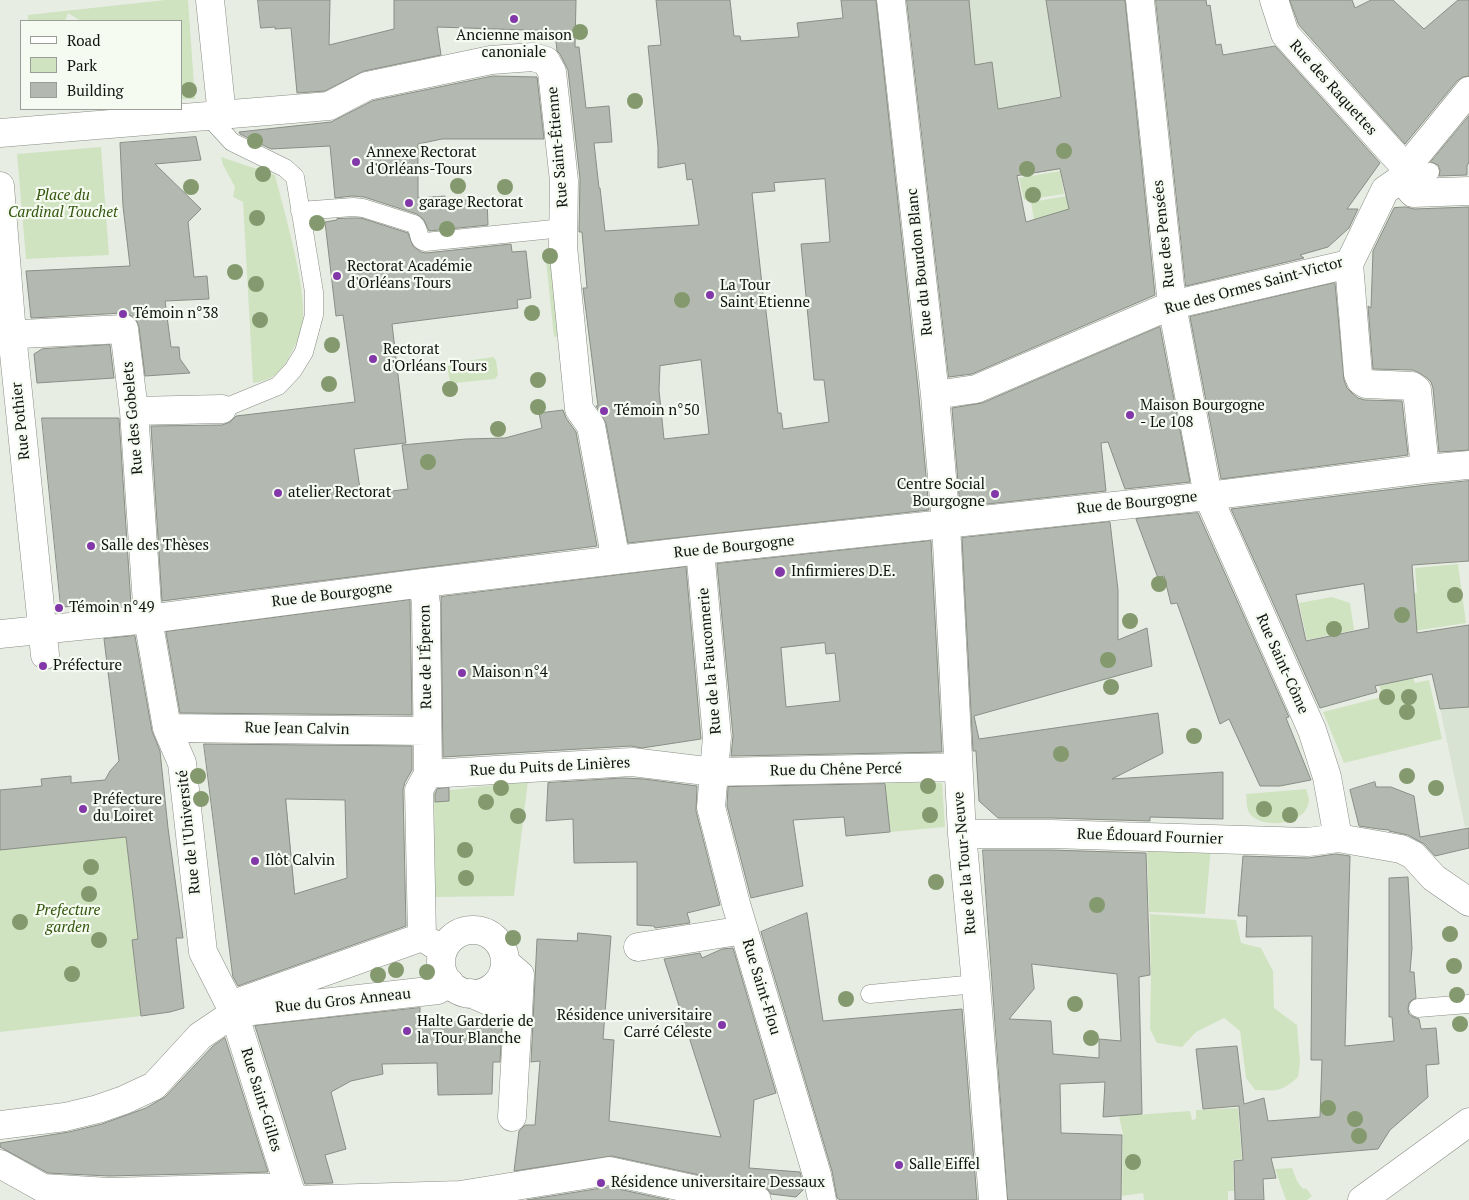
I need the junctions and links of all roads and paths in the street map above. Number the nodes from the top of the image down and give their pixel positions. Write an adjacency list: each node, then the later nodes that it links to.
1 (210, 0): 6 (street)
2 (891, 0): 16 (street, Rue du Bourdon Blanc)
3 (1140, 0): 14 (street, Rue des Pensées)
4 (1274, 0): 8 (street, Rue des Raquettes)
5 (1469, 91): 8 (street, Rue des Ormes Saint-Victor)
6 (215, 116): 7 (street, Rue Saint-Étienne); 11 (lane); 12 (street, Rue Saint-Étienne)
7 (0, 133)
8 (1412, 173): 10 (street, Rue des Raquettes); 13 (street, Rue des Ormes Saint-Victor)
9 (0, 186): 15 (street, Rue Pothier)
10 (1469, 191)
11 (300, 211): 12 (lane); 17 (lane)
12 (563, 228): 24 (street, Rue Saint-Étienne)
13 (1349, 264): 14 (street, Rue des Ormes Saint-Victor); 20 (street)
14 (1172, 305): 16 (street, Rue des Ormes Saint-Victor); 21 (street, Rue des Pensées)
15 (6, 334): 18 (street, Rue des Gobelets); 27 (street, Rue Pothier)
16 (935, 395): 22 (street, Rue du Bourdon Blanc)
17 (222, 409): 18 (street)
18 (134, 411): 26 (street, Rue des Gobelets)
19 (1469, 465): 20 (street, Rue de Bourgogne)
20 (1425, 469): 21 (street, Rue de Bourgogne)
21 (1208, 496): 22 (street, Rue de Bourgogne); 36 (street, Rue Saint-Côme)
22 (946, 524): 23 (street, Rue de Bourgogne); 32 (street, Rue de la Tour-Neuve)
23 (700, 550): 24 (street, Rue de Bourgogne); 33 (street, Rue de la Fauconnerie)
24 (614, 560): 25 (street, Rue de Bourgogne)
25 (423, 583): 26 (street, Rue de Bourgogne); 31 (street, Rue de l'Éperon)
26 (148, 619): 27 (street, Rue de Bourgogne); 30 (street, Rue de l'Université)
27 (42, 629): 28 (street, Rue de Bourgogne); 29 (street, Rue Pothier)
28 (0, 634)
29 (45, 655)
30 (167, 728): 31 (street, Rue Jean Calvin); 47 (street, Rue de l'Université)
31 (427, 731): 34 (street)
32 (958, 767): 33 (street, Rue du Chêne Percé); 35 (street, Rue de la Tour-Neuve)
33 (714, 772): 34 (street, Rue du Puits de Linières); 38 (street, Rue Saint-Flou)
34 (428, 774): 39 (street)
35 (962, 834): 36 (street, Rue Édouard Fournier); 42 (street, Rue de la Tour-Neuve)
36 (1338, 838): 37 (street, Rue Édouard Fournier)
37 (1469, 902)
38 (744, 930): 40 (street); 57 (street, Rue Saint-Flou)
39 (433, 944): 41 (street, Rue du Gros Anneau); 43 (street); 47 (street, Rue du Gros Anneau)
40 (638, 947)
41 (505, 962): 43 (street, Rue du Gros Anneau); 48 (street)
42 (976, 984): 44 (lane); 58 (street, Rue de la Tour-Neuve)
43 (460, 988): 47 (street, Rue du Gros Anneau); 48 (street)
44 (870, 994)
45 (1469, 1004): 46 (lane)
46 (1418, 1008)
47 (232, 1009): 51 (street); 54 (street, Rue Saint-Gilles)
48 (518, 1014): 49 (street)
49 (512, 1116)
50 (1469, 1122): 59 (street)
51 (0, 1125)
52 (0, 1164): 53 (street)
53 (43, 1194): 54 (street)
54 (293, 1196): 55 (street)
55 (448, 1198): 56 (street)
56 (757, 1200)
57 (822, 1200)
58 (993, 1200)
59 (1362, 1200)

